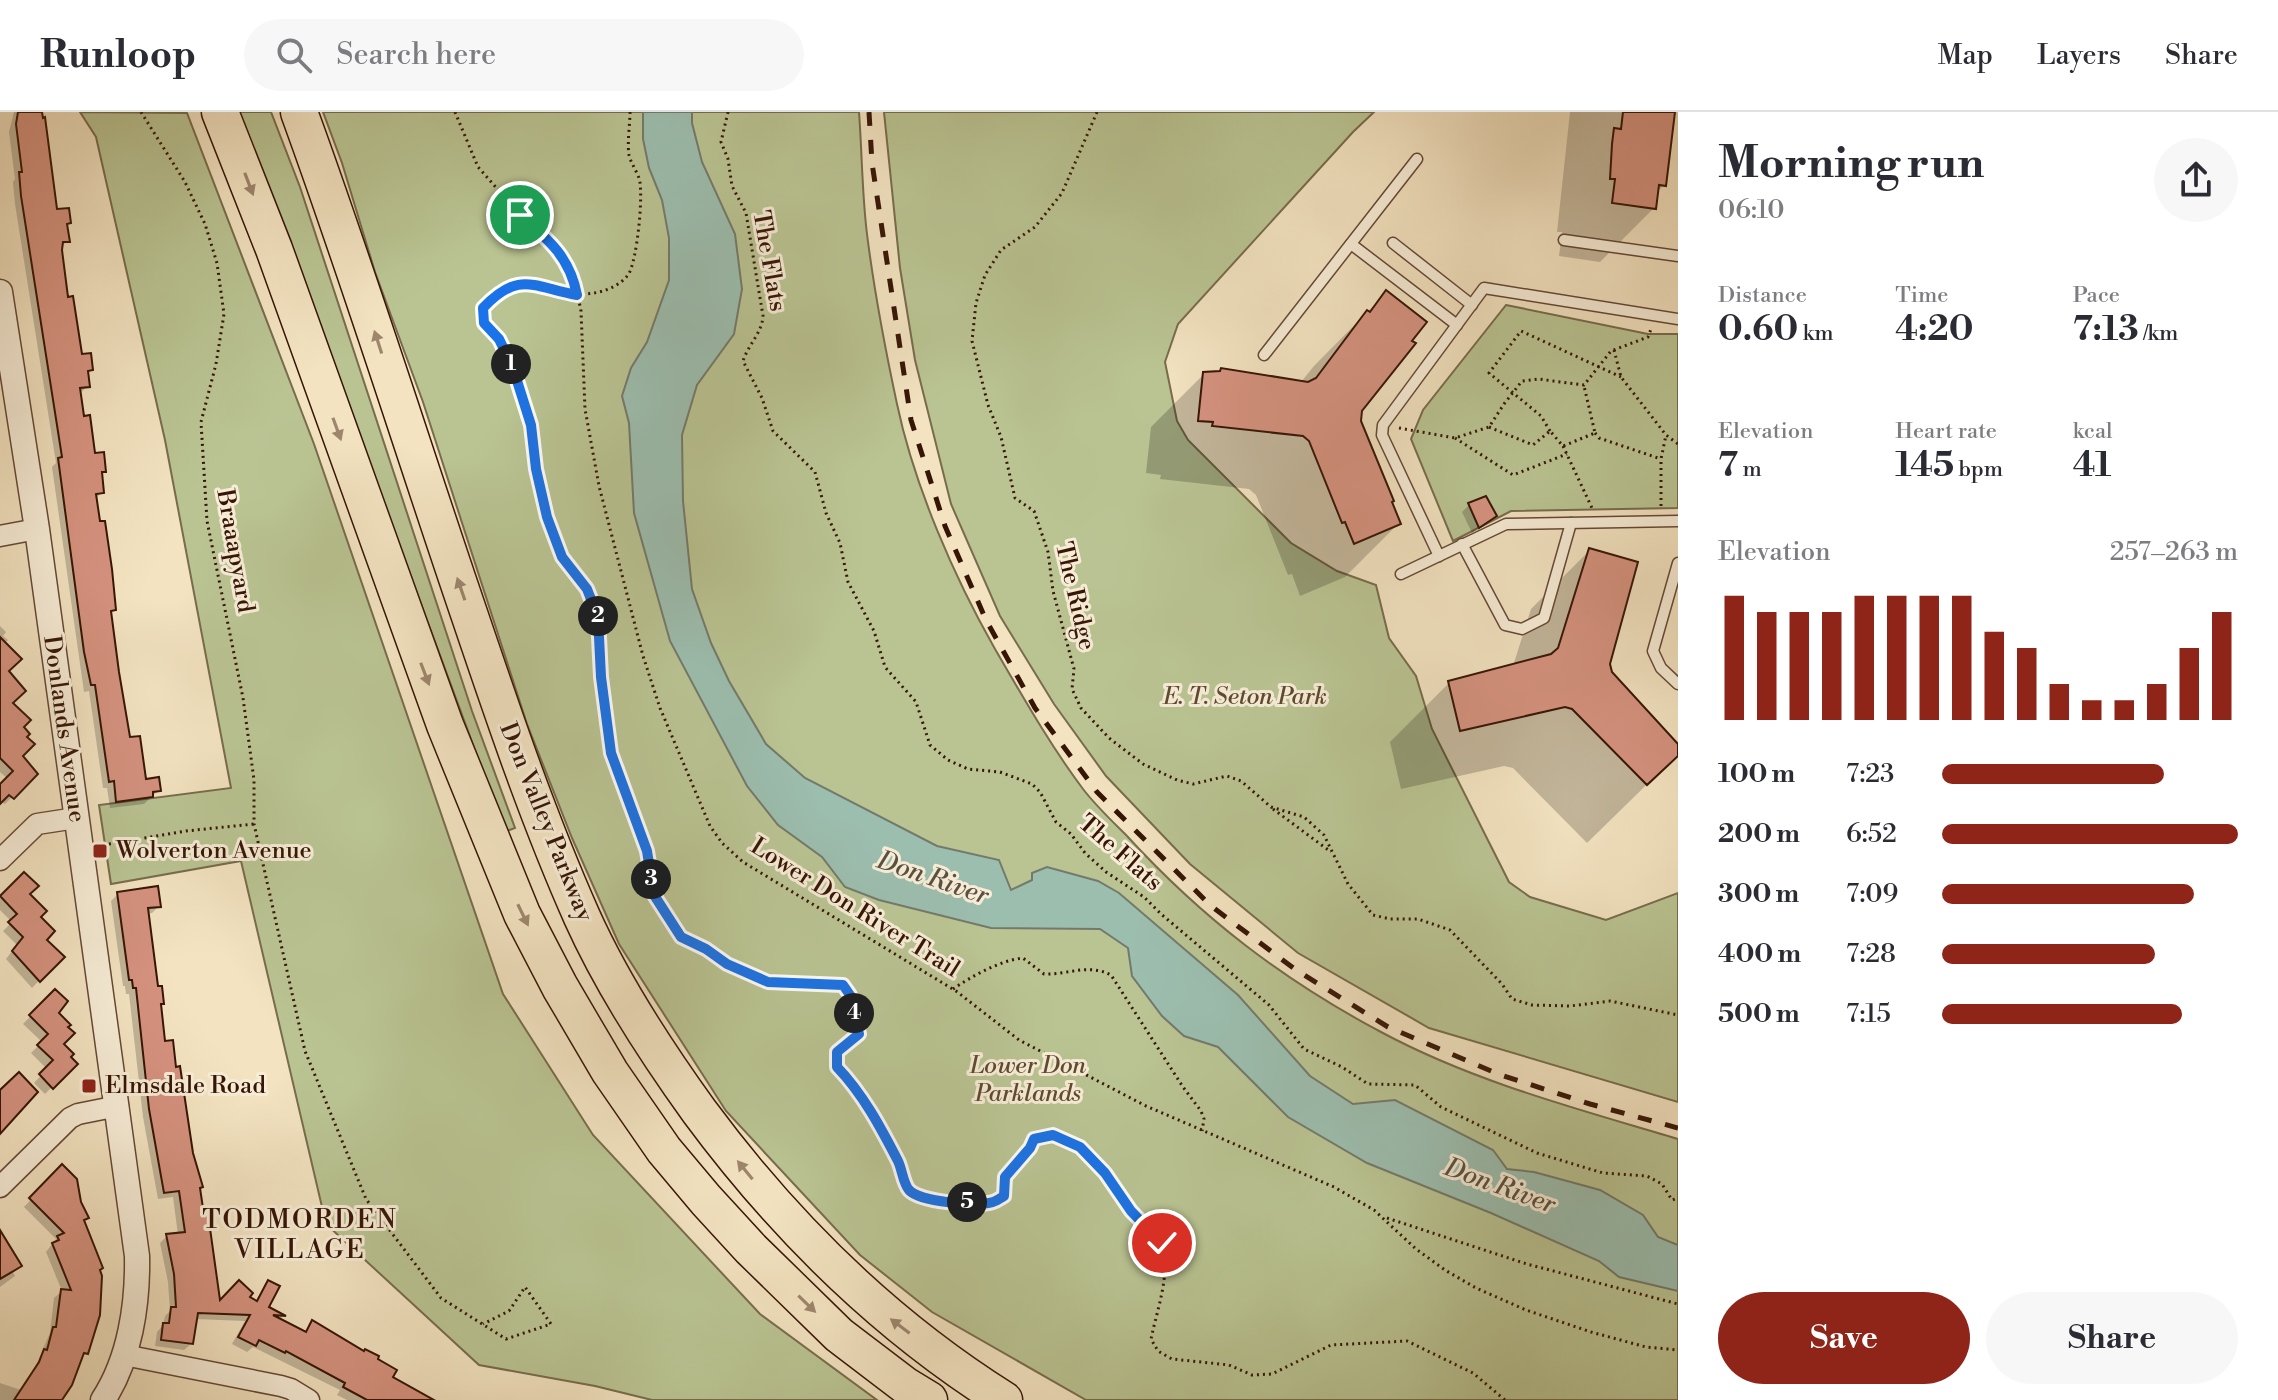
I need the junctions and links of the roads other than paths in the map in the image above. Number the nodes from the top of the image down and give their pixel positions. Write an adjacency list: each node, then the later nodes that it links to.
1 (220, 112): 29 (highway, one-way to 29)
2 (299, 112): 30 (highway, Don Valley Parkway, one-way to 2)
3 (1417, 159): 6 (lane)
4 (1564, 240): 7 (lane)
5 (1393, 243): 9 (lane)
6 (1351, 244): 11 (lane); 12 (lane)
7 (1678, 256)
8 (0, 292): 15 (street, Donlands Avenue)
9 (1472, 305): 10 (lane); 11 (lane)
10 (1678, 319)
11 (1457, 325): 18 (lane)
12 (1264, 355)
13 (1678, 521): 14 (lane)
14 (1571, 523): 17 (lane); 17 (lane)
15 (37, 529): 16 (street); 22 (street, Donlands Avenue)
16 (0, 536)
17 (1462, 544): 18 (lane)
18 (1439, 556): 20 (lane)
19 (1678, 563): 21 (lane)
20 (1401, 574)
21 (1678, 684)
22 (76, 818): 23 (street); 24 (street, Donlands Avenue)
23 (0, 860)
24 (118, 1106): 25 (street); 26 (street, Donlands Avenue)
25 (0, 1187)
26 (124, 1355): 27 (street, Donlands Avenue); 28 (street)
27 (103, 1400)
28 (309, 1400)
29 (929, 1400)
30 (1004, 1400)

